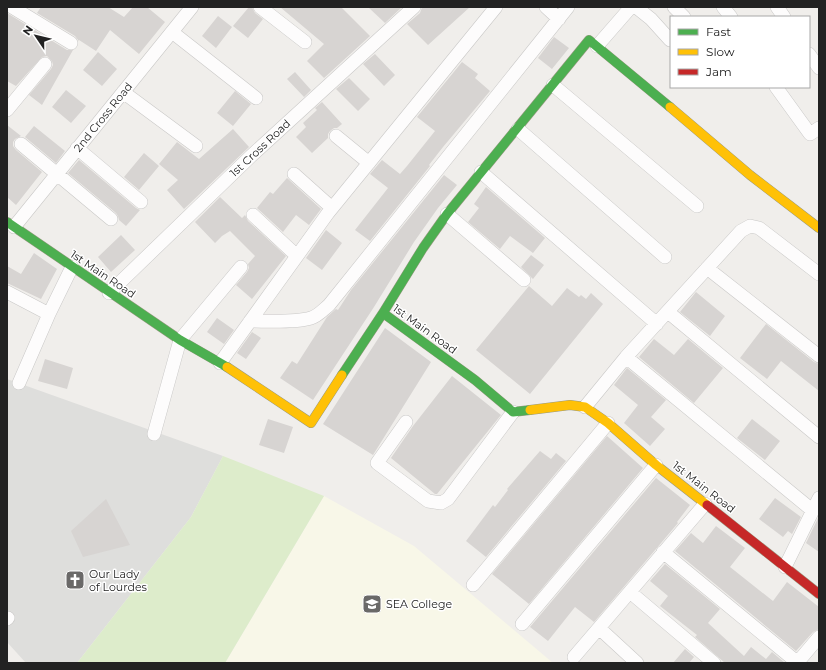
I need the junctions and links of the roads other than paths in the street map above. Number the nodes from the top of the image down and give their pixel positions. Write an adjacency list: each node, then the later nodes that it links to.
1 (12, 7): 13 (street)
2 (192, 7): 18 (street, 2nd Cross Road)
3 (260, 7): 20 (street)
4 (414, 7): 58 (street, 1st Cross Road)
5 (496, 7): 38 (street)
6 (546, 7): 17 (street)
7 (568, 7): 17 (street)
8 (631, 7): 22 (street)
9 (636, 7): 19 (street)
10 (674, 7): 14 (street)
11 (724, 7): 15 (street)
12 (777, 7): 16 (street)
13 (30, 11): 21 (street)
14 (683, 16)
15 (730, 16)
16 (783, 16)
17 (559, 19): 62 (street)
18 (172, 32): 28 (street, 2nd Cross Road); 30 (street)
19 (670, 40)
20 (305, 42)
21 (71, 43)
22 (597, 46): 26 (street); 49 (street)
23 (810, 55): 25 (street)
24 (45, 64): 29 (street)
25 (819, 68)
26 (553, 85): 32 (street); 43 (street)
27 (777, 88): 33 (street)
28 (123, 92): 36 (street); 37 (street, 2nd Cross Road)
29 (12, 94): 31 (street)
30 (256, 98)
31 (7, 110)
32 (518, 128): 39 (street); 51 (street)
33 (819, 128)
34 (336, 136): 38 (street)
35 (21, 144): 40 (street)
36 (196, 146)
37 (77, 148): 40 (street, 2nd Cross Road); 42 (street)
38 (369, 163): 44 (street)
39 (481, 172): 45 (street); 63 (street)
40 (57, 174): 47 (street); 48 (street, 2nd Cross Road)
41 (294, 174): 44 (street)
42 (141, 202)
43 (697, 206)
44 (332, 208): 50 (street)
45 (447, 214): 56 (street); 60 (street)
46 (253, 215): 50 (street)
47 (111, 219)
48 (10, 225): 52 (street, 1st Main Road)
49 (819, 228)
50 (297, 256): 62 (street)
51 (665, 257)
52 (72, 267): 58 (street, 1st Main Road); 61 (street)
53 (241, 267): 64 (street)
54 (707, 268): 55 (street); 59 (street); 65 (street)
55 (819, 274)
56 (524, 280)
57 (7, 292): 61 (street)
58 (109, 293): 64 (street, 1st Main Road)
59 (668, 312): 63 (street); 74 (street)
60 (383, 313): 67 (street, 1st Main Road); 70 (street, 1st Main Road)
61 (49, 314): 68 (street)
62 (250, 321): 67 (street)
63 (657, 324): 66 (street)
64 (180, 340): 67 (street, 1st Main Road); 73 (street)
65 (819, 356)
66 (626, 358): 69 (street); 78 (street)
67 (220, 363)
68 (19, 383)
69 (585, 407): 70 (street); 72 (street, 1st Main Road)
70 (513, 412): 71 (street)
71 (406, 422)
72 (608, 423): 75 (street, 1st Main Road); 81 (street)
73 (154, 434)
74 (819, 437)
75 (656, 465): 77 (street, 1st Main Road); 84 (street)
76 (819, 498): 78 (street)
77 (705, 504): 79 (street); 80 (street, 1st Main Road)
78 (812, 510): 80 (street)
79 (663, 552): 82 (street); 90 (street)
80 (785, 567): 83 (street, 1st Main Road)
81 (473, 585)
82 (630, 592): 85 (street); 89 (street)
83 (819, 594)
84 (522, 624)
85 (599, 628): 87 (street); 88 (street)
86 (819, 637): 90 (street)
87 (574, 657)
88 (637, 663)
89 (714, 663)
90 (798, 663)

